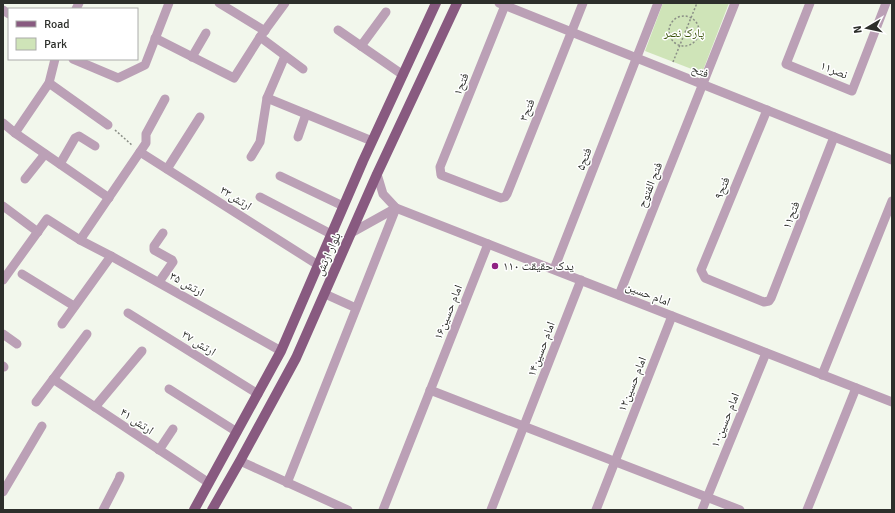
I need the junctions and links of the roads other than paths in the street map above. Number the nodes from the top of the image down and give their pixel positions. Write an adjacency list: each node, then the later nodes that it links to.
1 (169, 3): 17 (street)
2 (219, 3): 16 (street)
3 (286, 3): 16 (street)
4 (436, 3): 25 (main road, بلوار ارتش)
5 (457, 3): 46 (main road, بلوار ارتش)
6 (583, 3): 14 (street, ۳فتح)
7 (658, 3): 21 (street, ۵فتح)
8 (735, 3): 27 (street, فتح الفتوح)
9 (810, 3): 10 (street, ۱۱نصر)
10 (886, 3)
11 (504, 4): 14 (street, فتح); 50 (street, ۱فتح)
12 (386, 12): 18 (street)
13 (338, 30): 18 (street)
14 (572, 32): 21 (street, فتح); 50 (street, ۳فتح)
15 (206, 33): 19 (street)
16 (263, 34): 19 (street); 20 (street)
17 (155, 38): 19 (street); 23 (street)
18 (361, 46): 25 (street)
19 (192, 56)
20 (285, 56): 24 (street); 28 (street)
21 (636, 58): 27 (street, فتح); 65 (street, ۵فتح)
22 (55, 60): 26 (street)
23 (75, 60)
24 (303, 69)
25 (403, 75): 38 (main road, بلوار ارتش)
26 (49, 83): 34 (street); 35 (street)
27 (703, 85): 30 (street, فتح); 71 (street, فتح الفتوح)
28 (267, 98): 31 (street); 42 (street)
29 (165, 99): 40 (street)
30 (767, 110): 37 (street, فتح); 72 (street, ۹فتح)
31 (306, 114): 36 (street); 38 (street)
32 (200, 117): 45 (street)
33 (3, 123): 35 (street)
34 (108, 125)
35 (15, 133): 41 (street)
36 (298, 137)
37 (834, 137): 43 (street, فتح); 72 (street, ۱۱فتح)
38 (372, 141): 54 (main road, بلوار ارتش)
39 (95, 146): 44 (street)
40 (140, 152): 45 (street, ارتش۳۳); 51 (street)
41 (45, 154): 44 (street); 48 (street)
42 (251, 157)
43 (892, 160)
44 (60, 164): 51 (street)
45 (167, 169): 64 (street, ارتش۳۳)
46 (377, 174): 55 (street); 59 (main road, بلوار ارتش)
47 (280, 176): 54 (street)
48 (25, 179)
49 (260, 197): 60 (street)
50 (506, 197)
51 (109, 198): 61 (street)
52 (892, 201): 56 (street)
53 (3, 206): 57 (street)
54 (343, 206): 60 (main road, بلوار ارتش)
55 (396, 208): 59 (street); 62 (street, امام حسین); 74 (street)
56 (889, 215): 84 (street)
57 (38, 232): 61 (street, ارتش ۳۵); 67 (street)
58 (162, 233): 69 (street)
59 (351, 233): 70 (main road, بلوار ارتش)
60 (331, 234): 64 (main road, بلوار ارتش)
61 (80, 240): 63 (street, ارتش ۳۵)
62 (488, 244): 65 (street, امام حسین); 88 (street, امام حسین۱۶)
63 (111, 256): 69 (street, ارتش ۳۵); 73 (street)
64 (318, 264): 82 (main road, بلوار ارتش)
65 (554, 269): 68 (street, امام حسین)
66 (22, 274): 73 (street)
67 (3, 280)
68 (581, 280): 71 (street, امام حسین); 94 (street, امام حسین۱۴)
69 (159, 282): 82 (street, ارتش ۳۵)
70 (324, 294): 74 (street); 99 (main road, بلوار ارتش)
71 (619, 295): 76 (street, امام حسین)
72 (769, 301)
73 (74, 306): 77 (street)
74 (356, 308): 102 (street)
75 (128, 313): 89 (street, ارتش ۳۷)
76 (672, 316): 83 (street, امام حسین); 98 (street, امام حسین۱۲)
77 (62, 324)
78 (3, 334): 80 (street)
79 (87, 334): 85 (street)
80 (17, 344)
81 (142, 351): 92 (street)
82 (281, 351): 89 (main road, بلوار ارتش)
83 (766, 352): 84 (street, امام حسین); 104 (street, امام حسین۱۰)
84 (822, 375): 86 (street, امام حسین)
85 (53, 379): 90 (street); 92 (street, ارتش ۴۱)
86 (856, 388): 91 (street, امام حسین); 114 (street)
87 (169, 389): 96 (street)
88 (430, 390): 94 (street); 109 (street, امام حسین۱۶)
89 (258, 394): 96 (main road, بلوار ارتش)
90 (36, 402)
91 (892, 402)
92 (95, 407): 97 (street, ارتش ۴۱)
93 (42, 426): 103 (street)
94 (524, 426): 98 (street); 110 (street, امام حسین۱۴)
95 (173, 429): 97 (street)
96 (237, 432): 101 (main road, بلوار ارتش)
97 (159, 450): 101 (street, ارتش ۴۱)
98 (614, 461): 104 (street); 111 (street, امام حسین۱۲)
99 (240, 462): 102 (street); 107 (main road, بلوار ارتش)
100 (120, 476): 105 (street)
101 (209, 483): 106 (main road, بلوار ارتش)
102 (287, 483): 108 (street)
103 (3, 492)
104 (707, 497): 112 (street, امام حسین۱۰); 113 (street)
105 (102, 510)
106 (194, 510)
107 (212, 510)
108 (348, 510)
109 (383, 510)
110 (491, 510)
111 (596, 510)
112 (702, 510)
113 (740, 510)
114 (807, 510)

